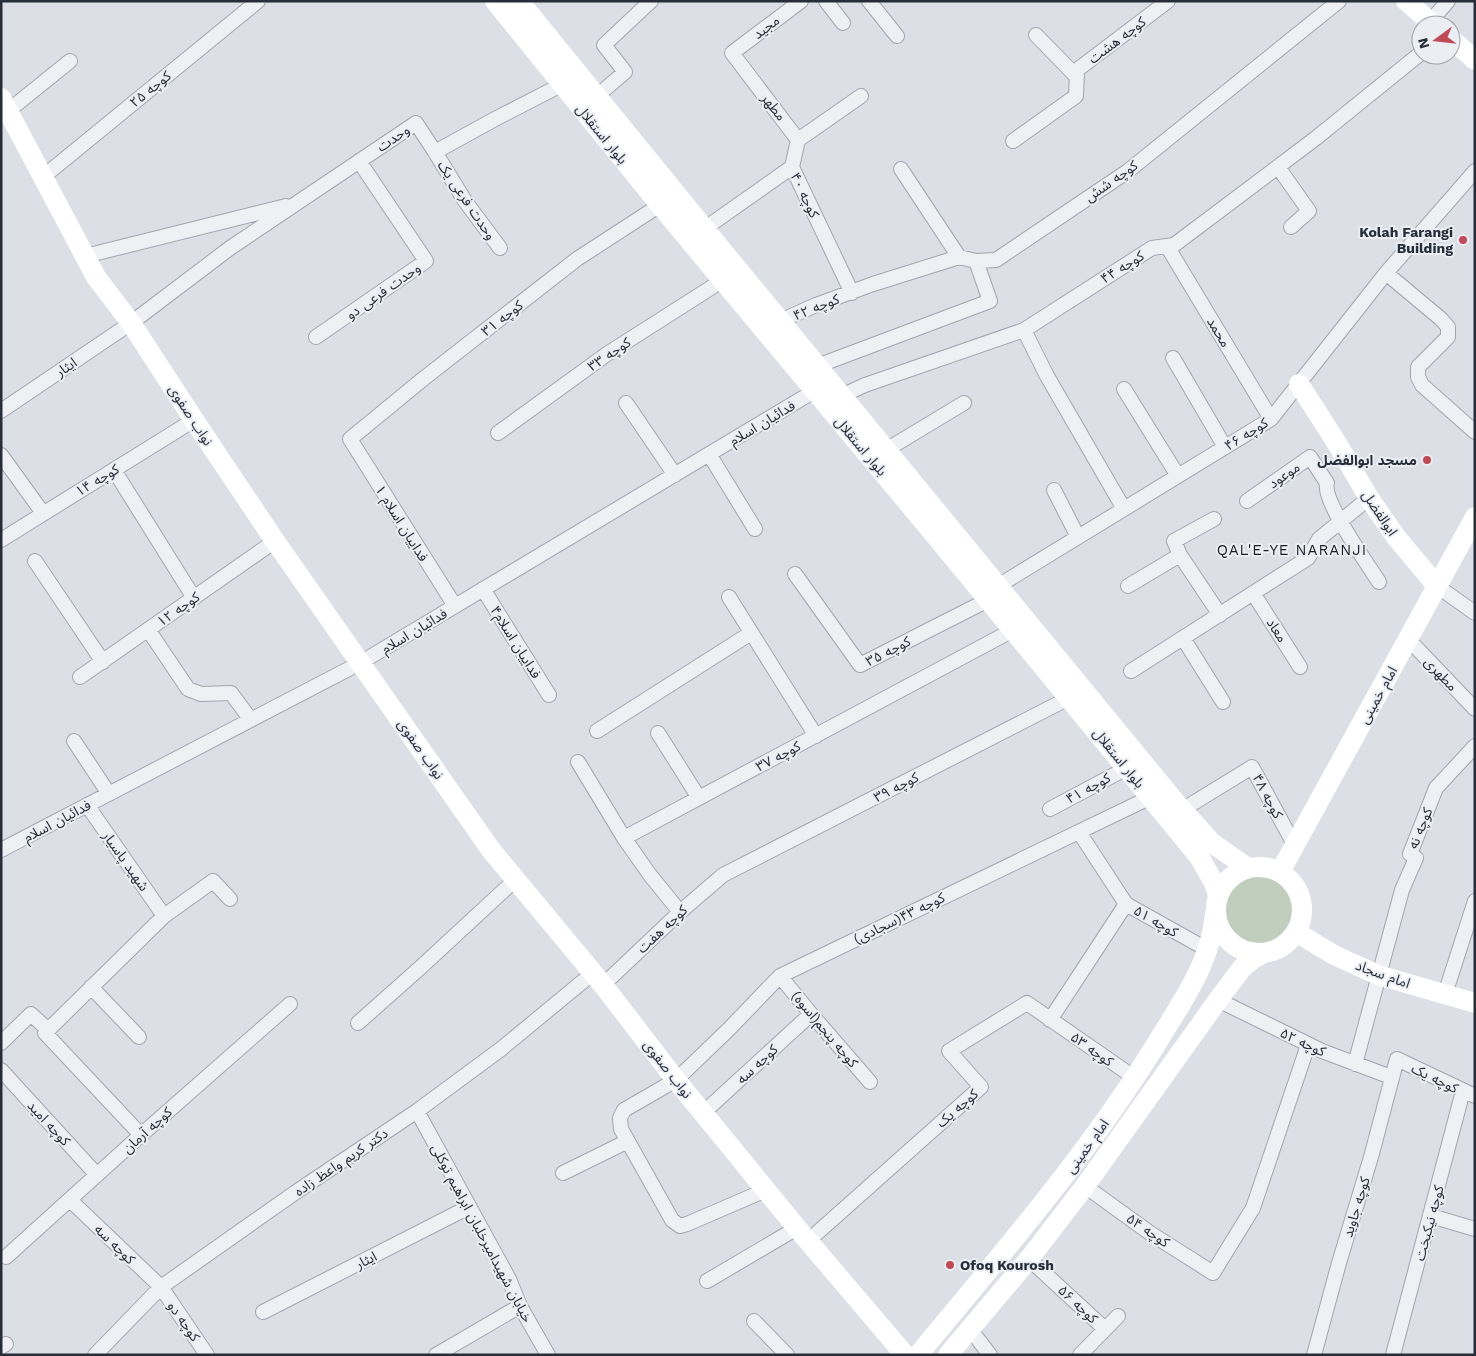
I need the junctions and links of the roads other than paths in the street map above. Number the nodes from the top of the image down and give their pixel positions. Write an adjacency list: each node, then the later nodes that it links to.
1 (495, 1): 23 (main road, بلوار استقلال)
2 (651, 1): 24 (street)
3 (801, 1): 18 (street, مجید)
4 (826, 1): 14 (street)
5 (870, 1): 16 (street)
6 (1168, 1): 22 (street, کوچه هشت)
7 (1339, 1): 44 (street, کوچه شش)
8 (1406, 1): 12 (main road)
9 (1448, 1): 13 (street)
10 (251, 3): 35 (street, کوچه ۲۵)
11 (529, 5): 24 (main road, بلوار استقلال)
12 (1422, 15)
13 (1438, 15)
14 (843, 23)
15 (1036, 35): 22 (street)
16 (897, 36)
17 (1461, 48): 19 (main road)
18 (732, 53): 27 (street, مطهر)
19 (1475, 60)
20 (70, 61): 26 (street)
21 (1411, 61): 32 (street, کوچه ۴۴)
22 (1077, 78): 28 (street, کوچه هشت)
23 (562, 84): 29 (street); 37 (main road, بلوار استقلال)
24 (597, 96): 39 (main road, بلوار استقلال)
25 (861, 96): 27 (street)
26 (5, 104): 35 (main road, نواب صفوی)
27 (798, 140): 31 (street)
28 (1014, 141)
29 (435, 152): 30 (street, وحدت); 41 (street, وحدت فرعی یک)
30 (359, 161): 36 (street, وحدت); 51 (street, وحدت فرعی دو)
31 (792, 167): 39 (street, کوچه ۴۰); 47 (street, کوچه ۴۰)
32 (1278, 167): 38 (street); 40 (street, کوچه ۴۴)
33 (901, 169): 43 (street)
34 (1475, 171): 45 (street, کوچه ۴۶)
35 (43, 177): 42 (main road, نواب صفوی)
36 (297, 203): 42 (street, وحدت); 49 (street, وحدت)
37 (660, 205): 46 (main road, بلوار استقلال); 63 (street, کوچه ۳۱)
38 (1291, 227)
39 (704, 228): 48 (main road, بلوار استقلال)
40 (1167, 246): 50 (street, کوچه ۴۴); 59 (street, محمد)
41 (500, 248)
42 (85, 256): 49 (main road, نواب صفوی)
43 (960, 257): 44 (street, کوچه شش); 47 (street)
44 (976, 261): 53 (street)
45 (1386, 273): 54 (street, کوچه ۴۶); 61 (street)
46 (723, 280): 53 (main road, بلوار استقلال); 62 (street, کوچه ۳۳)
47 (852, 293): 48 (street, کوچه ۴۲)
48 (780, 321): 53 (main road, بلوار استقلال)
49 (131, 323): 58 (street, ایثار); 60 (main road, نواب صفوی)
50 (1024, 330): 53 (street, کوچه ۴۴); 74 (street)
51 (316, 338)
52 (1174, 358): 64 (street)
53 (826, 384): 65 (main road, بلوار استقلال); 66 (street, فدائیان اسلام); 90 (main road, بلوار استقلال)
54 (1299, 384): 59 (street, کوچه ۴۶); 72 (main road, ابوالفضل)
55 (1124, 389): 70 (street)
56 (626, 403): 69 (street)
57 (964, 403): 65 (street)
58 (1, 411)
59 (1271, 419): 64 (street, کوچه ۴۶)
60 (194, 420): 68 (street, کوچه ۱۴); 82 (main road, نواب صفوی)
61 (1475, 432)
62 (498, 433)
63 (350, 439): 94 (street, فداییان اسلام ۱)
64 (1225, 447): 70 (street, کوچه ۴۶)
65 (886, 450): 90 (main road, بلوار استقلال)
66 (709, 454): 69 (street, فدائیان اسلام); 79 (street)
67 (1, 455): 75 (street)
68 (114, 470): 75 (street, کوچه ۱۴); 93 (street)
69 (675, 475): 89 (street, فدائیان اسلام)
70 (1178, 476): 74 (street, کوچه ۴۶)
71 (1054, 490): 80 (street)
72 (1369, 498): 78 (street); 88 (main road, ابوالفضل)
73 (1247, 501): 78 (street, موعود)
74 (1124, 509): 80 (street, کوچه ۴۶)
75 (43, 512): 81 (street, کوچه ۱۴)
76 (1475, 517): 88 (main road, امام خمینی)
77 (1214, 519): 83 (street)
78 (1340, 522): 86 (street); 91 (street)
79 (755, 528)
80 (1078, 537): 90 (street, کوچه ۴۶)
81 (1, 540)
82 (275, 541): 93 (street, کوچه ۱۲); 103 (main road, نواب صفوی)
83 (1180, 555): 87 (street); 96 (street)
84 (35, 562): 102 (street)
85 (795, 574): 90 (street, کوچه ۳۵)
86 (1379, 582)
87 (1128, 586)
88 (1437, 586): 95 (street); 101 (main road, امام خمینی)
89 (483, 589): 94 (street, فدائیان اسلام); 107 (street, فداییان اسلام۴)
90 (993, 593): 98 (main road, بلوار استقلال); 124 (main road, بلوار استقلال)
91 (1253, 594): 96 (street); 104 (street, معاد)
92 (729, 597): 99 (street)
93 (194, 598): 97 (street, کوچه ۱۲)
94 (455, 606): 103 (street, فدائیان اسلام)
95 (1475, 613)
96 (1220, 615): 100 (street)
97 (149, 630): 102 (street, کوچه ۱۲); 111 (street)
98 (1014, 630): 108 (main road, بلوار استقلال); 114 (street, کوچه ۳۷)
99 (751, 632): 112 (street); 114 (street)
100 (1184, 638): 105 (street); 109 (street)
101 (1408, 639): 110 (street, مطهری); 127 (main road, امام خمینی)
102 (103, 662): 106 (street, کوچه ۱۲)
103 (360, 663): 111 (street, فدائیان اسلام); 132 (main road, نواب صفوی)
104 (1300, 667)
105 (1131, 671)
106 (80, 677)
107 (549, 695)
108 (1070, 698): 118 (main road, بلوار استقلال); 131 (street, کوچه ۳۹)
109 (1223, 702)
110 (1475, 709)
111 (251, 720): 119 (street, فدائیان اسلام)
112 (597, 731)
113 (658, 733): 121 (street)
114 (816, 736): 121 (street, کوچه ۳۷)
115 (74, 741): 119 (street)
116 (1475, 746): 142 (street, کوچه نه)
117 (578, 762): 126 (street)
118 (1126, 768): 120 (main road, بلوار استقلال); 123 (street, کوچه ۴۱)
119 (109, 794): 122 (street, فدائیان اسلام)
120 (1151, 797): 125 (street, کوچه ۴۳(سجادی)); 136 (main road, بلوار استقلال)
121 (699, 798): 126 (street, کوچه ۳۷)
122 (87, 805): 128 (street, فدائیان اسلام); 138 (street, شهید پاسیار)
123 (1050, 809)
124 (1182, 810): 127 (street, کوچه ۴۸); 129 (main road, بلوار استقلال)
125 (1079, 832): 135 (street, کوچه ۵۱); 143 (street, کوچه ۴۳(سجادی))
126 (624, 838): 137 (street)
127 (1295, 846): 130 (main road, امام خمینی)
128 (1, 850)
129 (1248, 868): 130 (main road); 136 (main road)
130 (1280, 872): 139 (main road)
131 (723, 875): 137 (street, کوچه هفت)
132 (515, 880): 144 (main road, نواب صفوی); 152 (street)
133 (230, 899): 138 (street)
134 (1475, 901): 146 (street)
135 (1126, 904): 140 (street, کوچه ۵۱); 151 (street)
136 (1216, 904): 140 (main road, امام خمینی); 141 (main road)
137 (680, 912): 144 (street, کوچه هفت)
138 (164, 916): 145 (street)
139 (1296, 932): 141 (main road); 142 (main road, امام سجاد)
140 (1208, 950): 161 (main road, امام خمینی)
141 (1262, 954): 147 (main road, امام خمینی)
142 (1378, 975): 146 (main road, امام سجاد); 158 (street)
143 (780, 976): 150 (street, کوچه پنجم(اسوه)); 162 (street, کوچه ۴۳(سجادی))
144 (598, 979): 162 (main road, نواب صفوی); 165 (street, دکتر کریم واعظ زاده)
145 (92, 988): 153 (street); 154 (street)
146 (1445, 994): 148 (main road, امام سجاد)
147 (1218, 1000): 156 (street, کوچه ۵۲); 171 (main road, امام خمینی)
148 (1475, 1003)
149 (290, 1004): 167 (street, کوچه آرمان)
150 (810, 1014): 163 (street, کوچه پنجم(اسوه)); 166 (street, کوچه سه)
151 (1050, 1020): 161 (street, کوچه ۵۳); 177 (street, کوچه یک)
152 (358, 1023)
153 (48, 1030): 155 (street); 167 (street)
154 (139, 1037)
155 (1, 1044)
156 (1308, 1044): 158 (street, کوچه ۵۲); 171 (street, کوچه ۵۴)
157 (1396, 1058): 160 (street, کوچه جاوید); 164 (street, کوچه یک)
158 (1355, 1064): 160 (street, کوچه ۵۲)
159 (1, 1070): 170 (street, کوچه امید)
160 (1391, 1077): 198 (street, کوچه جاوید)
161 (1134, 1078): 194 (main road, امام خمینی)
162 (676, 1080): 166 (main road, نواب صفوی); 168 (street, کوچه ۴۳(سجادی))
163 (870, 1082)
164 (1469, 1093): 175 (street, کوچه نیکبخت)
165 (417, 1111): 174 (street, خیابان شهیدامیرخلبان ابراهیم توکلی); 181 (street, دکتر کریم واعظ زاده)
166 (703, 1113): 172 (main road, نواب صفوی)
167 (141, 1135): 170 (street, کوچه آرمان)
168 (628, 1141): 169 (street); 172 (street)
169 (563, 1173)
170 (97, 1175): 173 (street, کوچه آرمان)
171 (1086, 1186): 179 (main road, امام خمینی)
172 (766, 1190): 177 (main road, نواب صفوی)
173 (70, 1200): 178 (street, کوچه آرمان); 181 (street, کوچه سه)
174 (469, 1207): 182 (street, خیابان شهیدامیرخلبان ابراهیم توکلی); 183 (street, ایثار)
175 (1431, 1216): 176 (street); 199 (street, کوچه نیکبخت)
176 (1475, 1228)
177 (802, 1235): 180 (street); 193 (main road, نواب صفوی)
178 (6, 1257)
179 (1029, 1259): 186 (main road, امام خمینی); 187 (street, کوچه ۵۶)
180 (707, 1281)
181 (161, 1287): 188 (street, دکتر کریم واعظ زاده); 189 (street, کوچه دو)
182 (520, 1306): 190 (street); 191 (street, خیابان شهیدامیرخلبان ابراهیم توکلی)
183 (263, 1312)
184 (1118, 1316): 187 (street)
185 (754, 1321): 192 (street)
186 (970, 1329): 195 (main road, امام خمینی); 196 (street)
187 (1105, 1329): 197 (street)
188 (94, 1355)
189 (207, 1355)
190 (436, 1355)
191 (548, 1355)
192 (787, 1355)
193 (905, 1355)
194 (918, 1355)
195 (948, 1355)
196 (990, 1355)
197 (1080, 1355)
198 (1314, 1355)
199 (1393, 1355)

